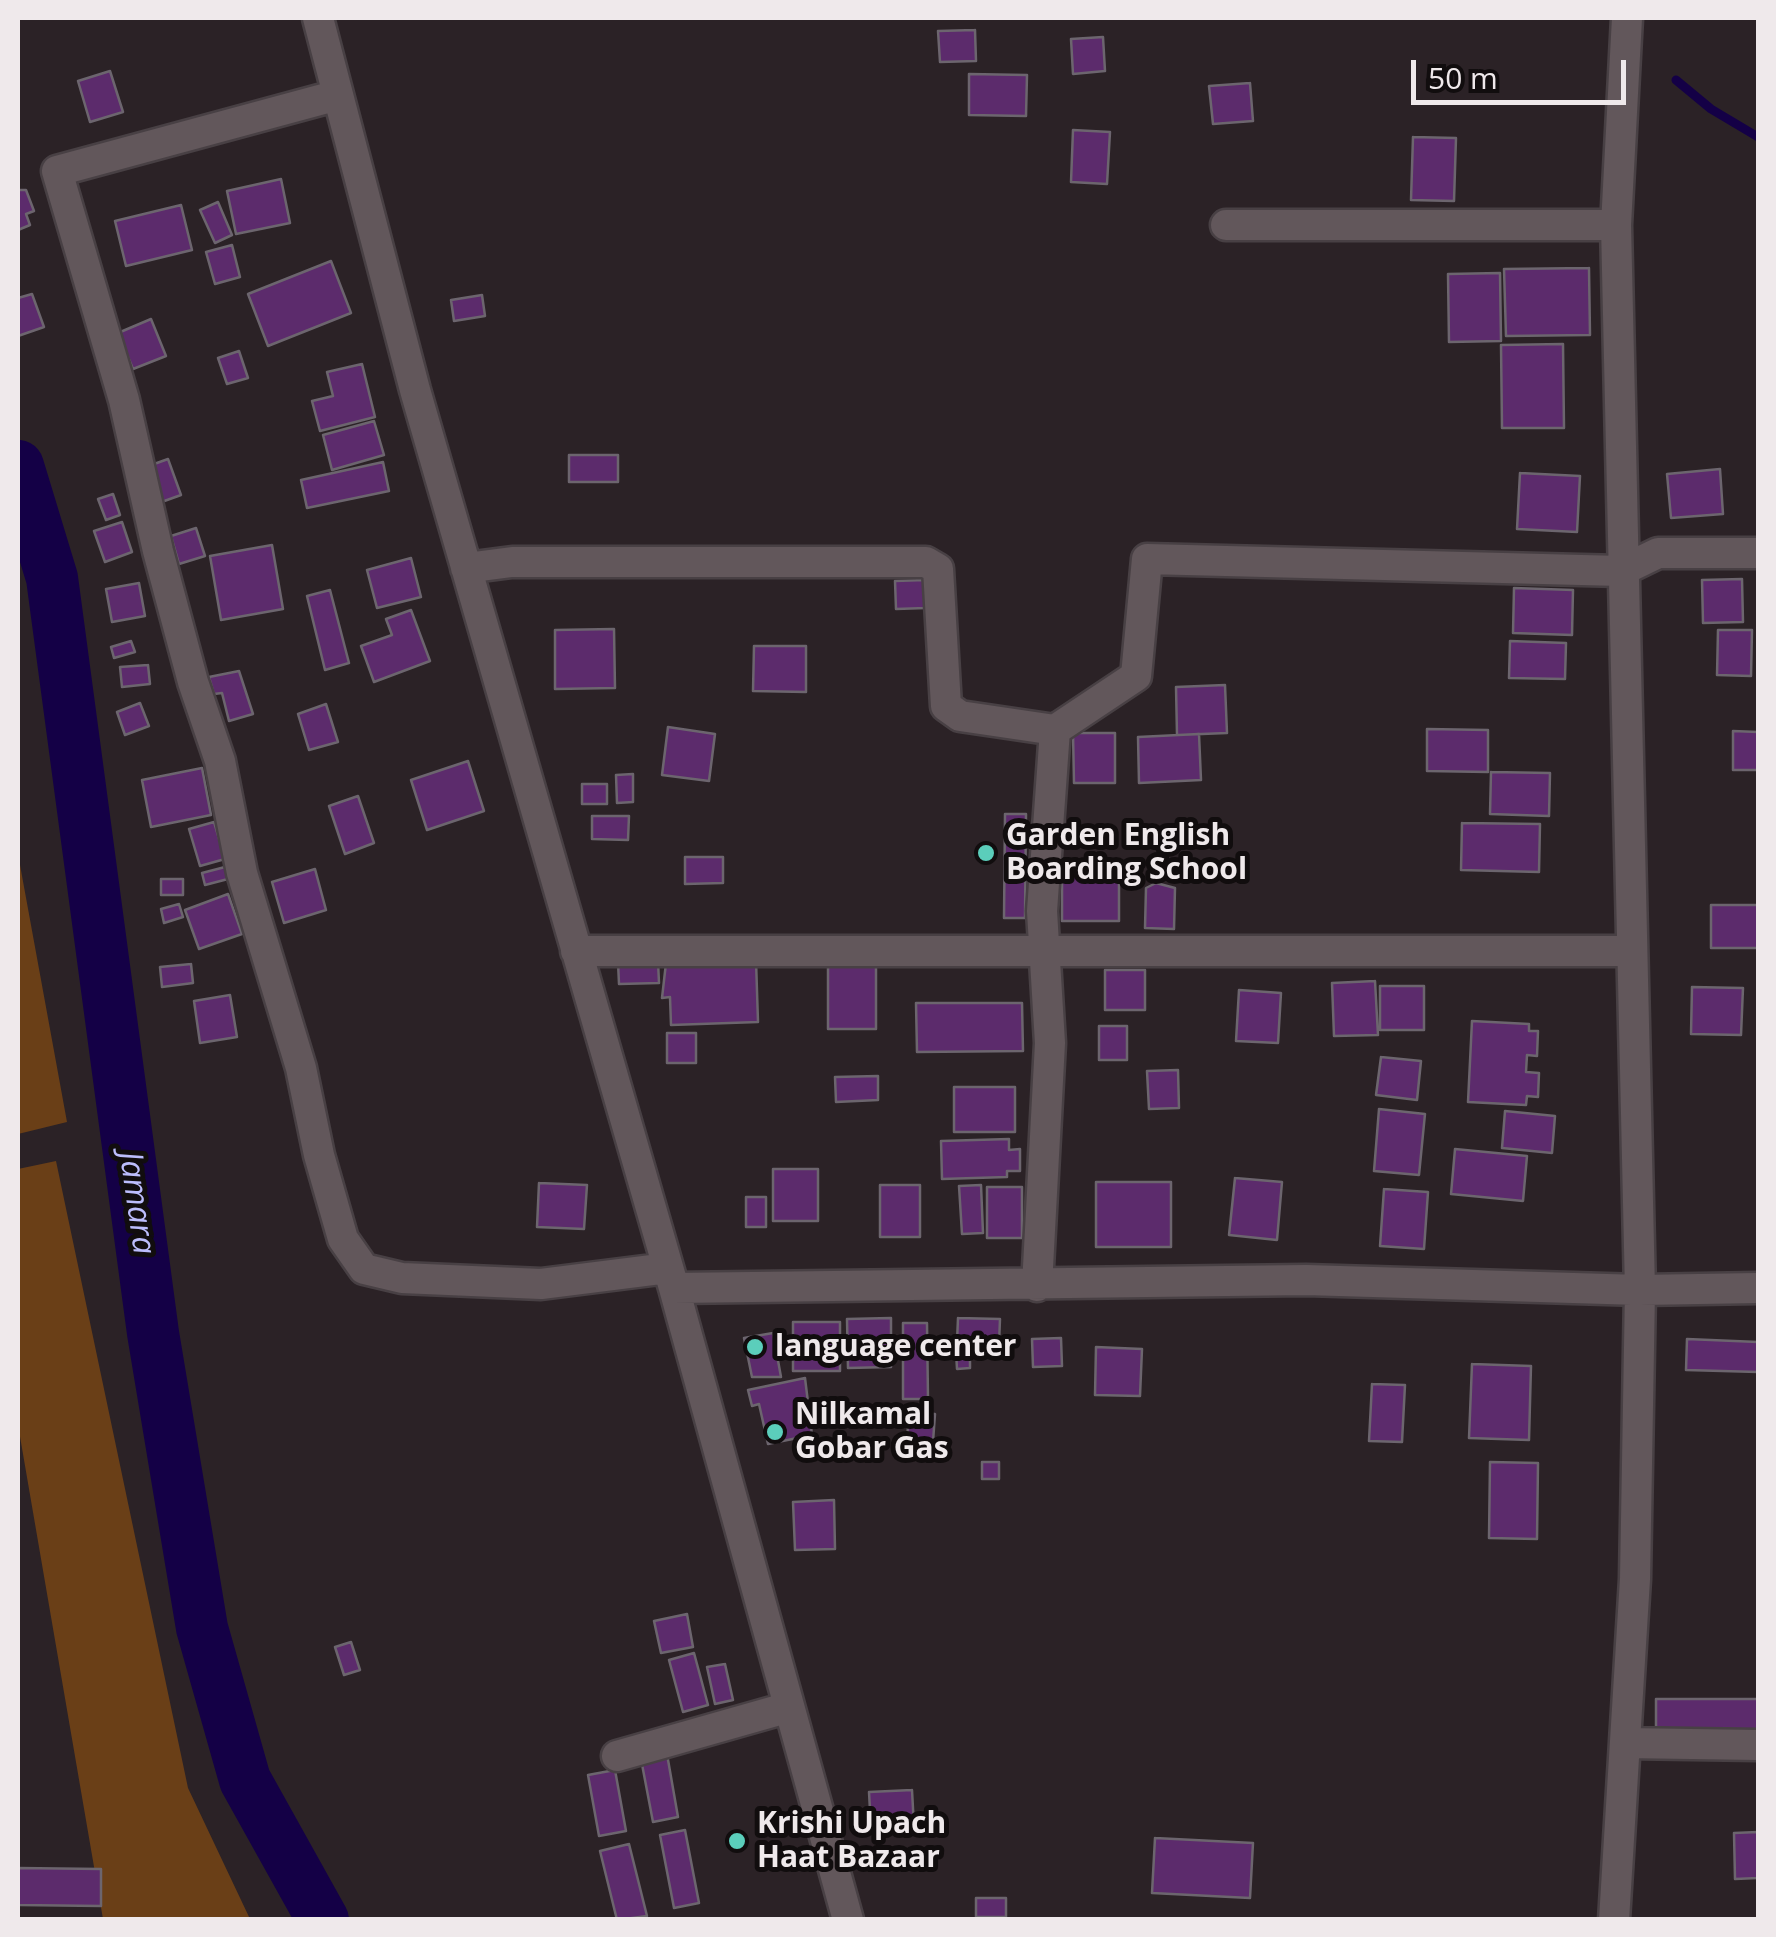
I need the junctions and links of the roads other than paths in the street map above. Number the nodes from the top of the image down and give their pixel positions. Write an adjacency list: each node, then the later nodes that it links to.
1 (318, 18): 3 (street)
2 (1627, 18): 5 (street)
3 (338, 95): 7 (street); 13 (street)
4 (1226, 226): 5 (street)
5 (1616, 226): 8 (street)
6 (1758, 553): 8 (street)
7 (466, 568): 9 (street); 11 (street)
8 (1621, 571): 9 (street); 12 (street)
9 (1055, 730): 10 (street)
10 (1042, 949): 11 (street); 12 (street); 14 (street)
11 (576, 951): 13 (street)
12 (1631, 951): 16 (street)
13 (671, 1278): 14 (street); 17 (street)
14 (1038, 1286): 16 (street)
15 (1758, 1288): 16 (street)
16 (1640, 1290): 18 (street)
17 (786, 1708): 20 (street); 21 (street)
18 (1625, 1742): 19 (street); 22 (street)
19 (1758, 1745)
20 (617, 1756)
21 (848, 1920)
22 (1614, 1920)

